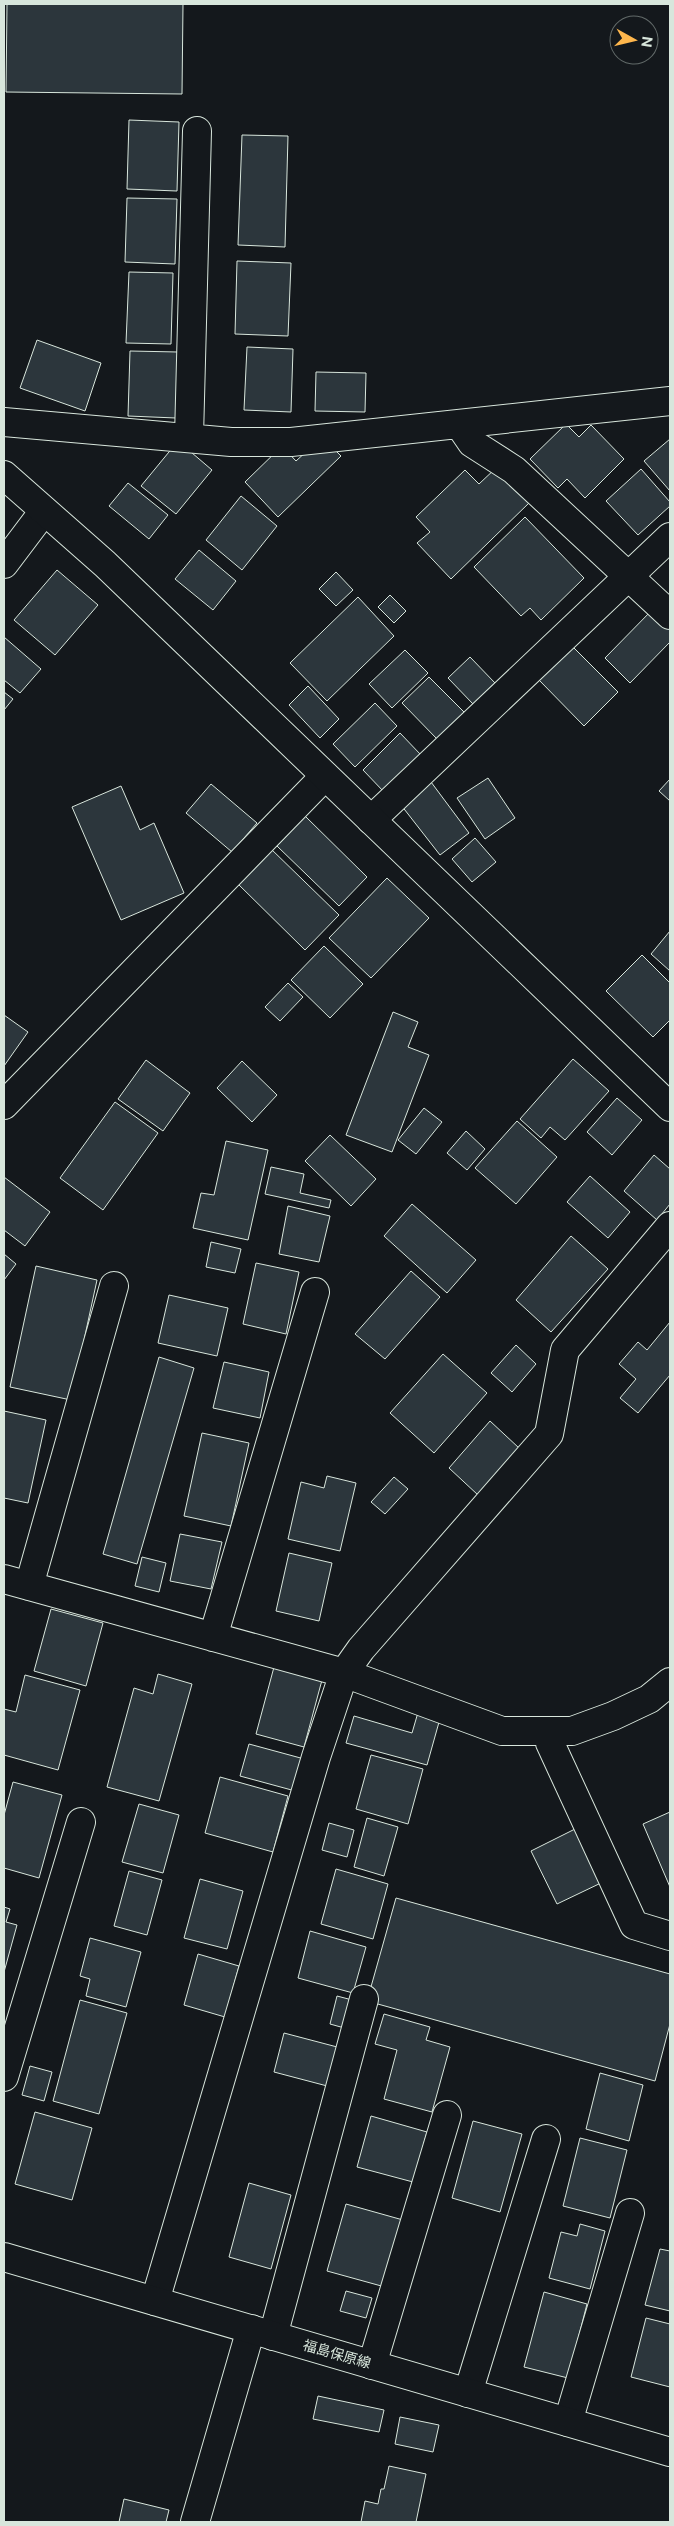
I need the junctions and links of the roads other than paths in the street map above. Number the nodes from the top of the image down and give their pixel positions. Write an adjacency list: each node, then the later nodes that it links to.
1 (197, 130): 5 (street)
2 (670, 402): 4 (street)
3 (4, 422): 5 (street)
4 (459, 424): 5 (street); 10 (street)
5 (189, 437)
6 (4, 475): 7 (street)
7 (44, 511): 9 (street); 12 (street)
8 (670, 537): 10 (street)
9 (4, 564)
10 (628, 576): 11 (street); 13 (street)
11 (670, 615)
12 (326, 776): 13 (street); 14 (street)
13 (371, 820): 15 (street)
14 (9, 1093)
15 (670, 1107)
16 (670, 1226): 21 (street)
17 (114, 1286): 19 (street)
18 (315, 1292): 20 (street)
19 (16, 1582): 20 (street)
20 (213, 1637): 21 (street)
21 (344, 1672): 23 (street); 32 (street)
22 (670, 1682): 23 (street)
23 (549, 1732): 25 (street)
24 (81, 1822): 27 (street)
25 (670, 1936)
26 (364, 1999): 33 (street)
27 (4, 2077)
28 (447, 2115): 34 (street)
29 (546, 2139): 35 (street)
30 (630, 2213): 36 (street)
31 (4, 2257): 32 (street, 福島保原線)
32 (155, 2301): 33 (street, 福島保原線)
33 (262, 2332): 34 (street, 福島保原線); 38 (street)
34 (372, 2365): 35 (street, 福島保原線)
35 (468, 2393): 36 (street, 福島保原線)
36 (568, 2422): 37 (street, 福島保原線)
37 (670, 2452)
38 (195, 2522)

